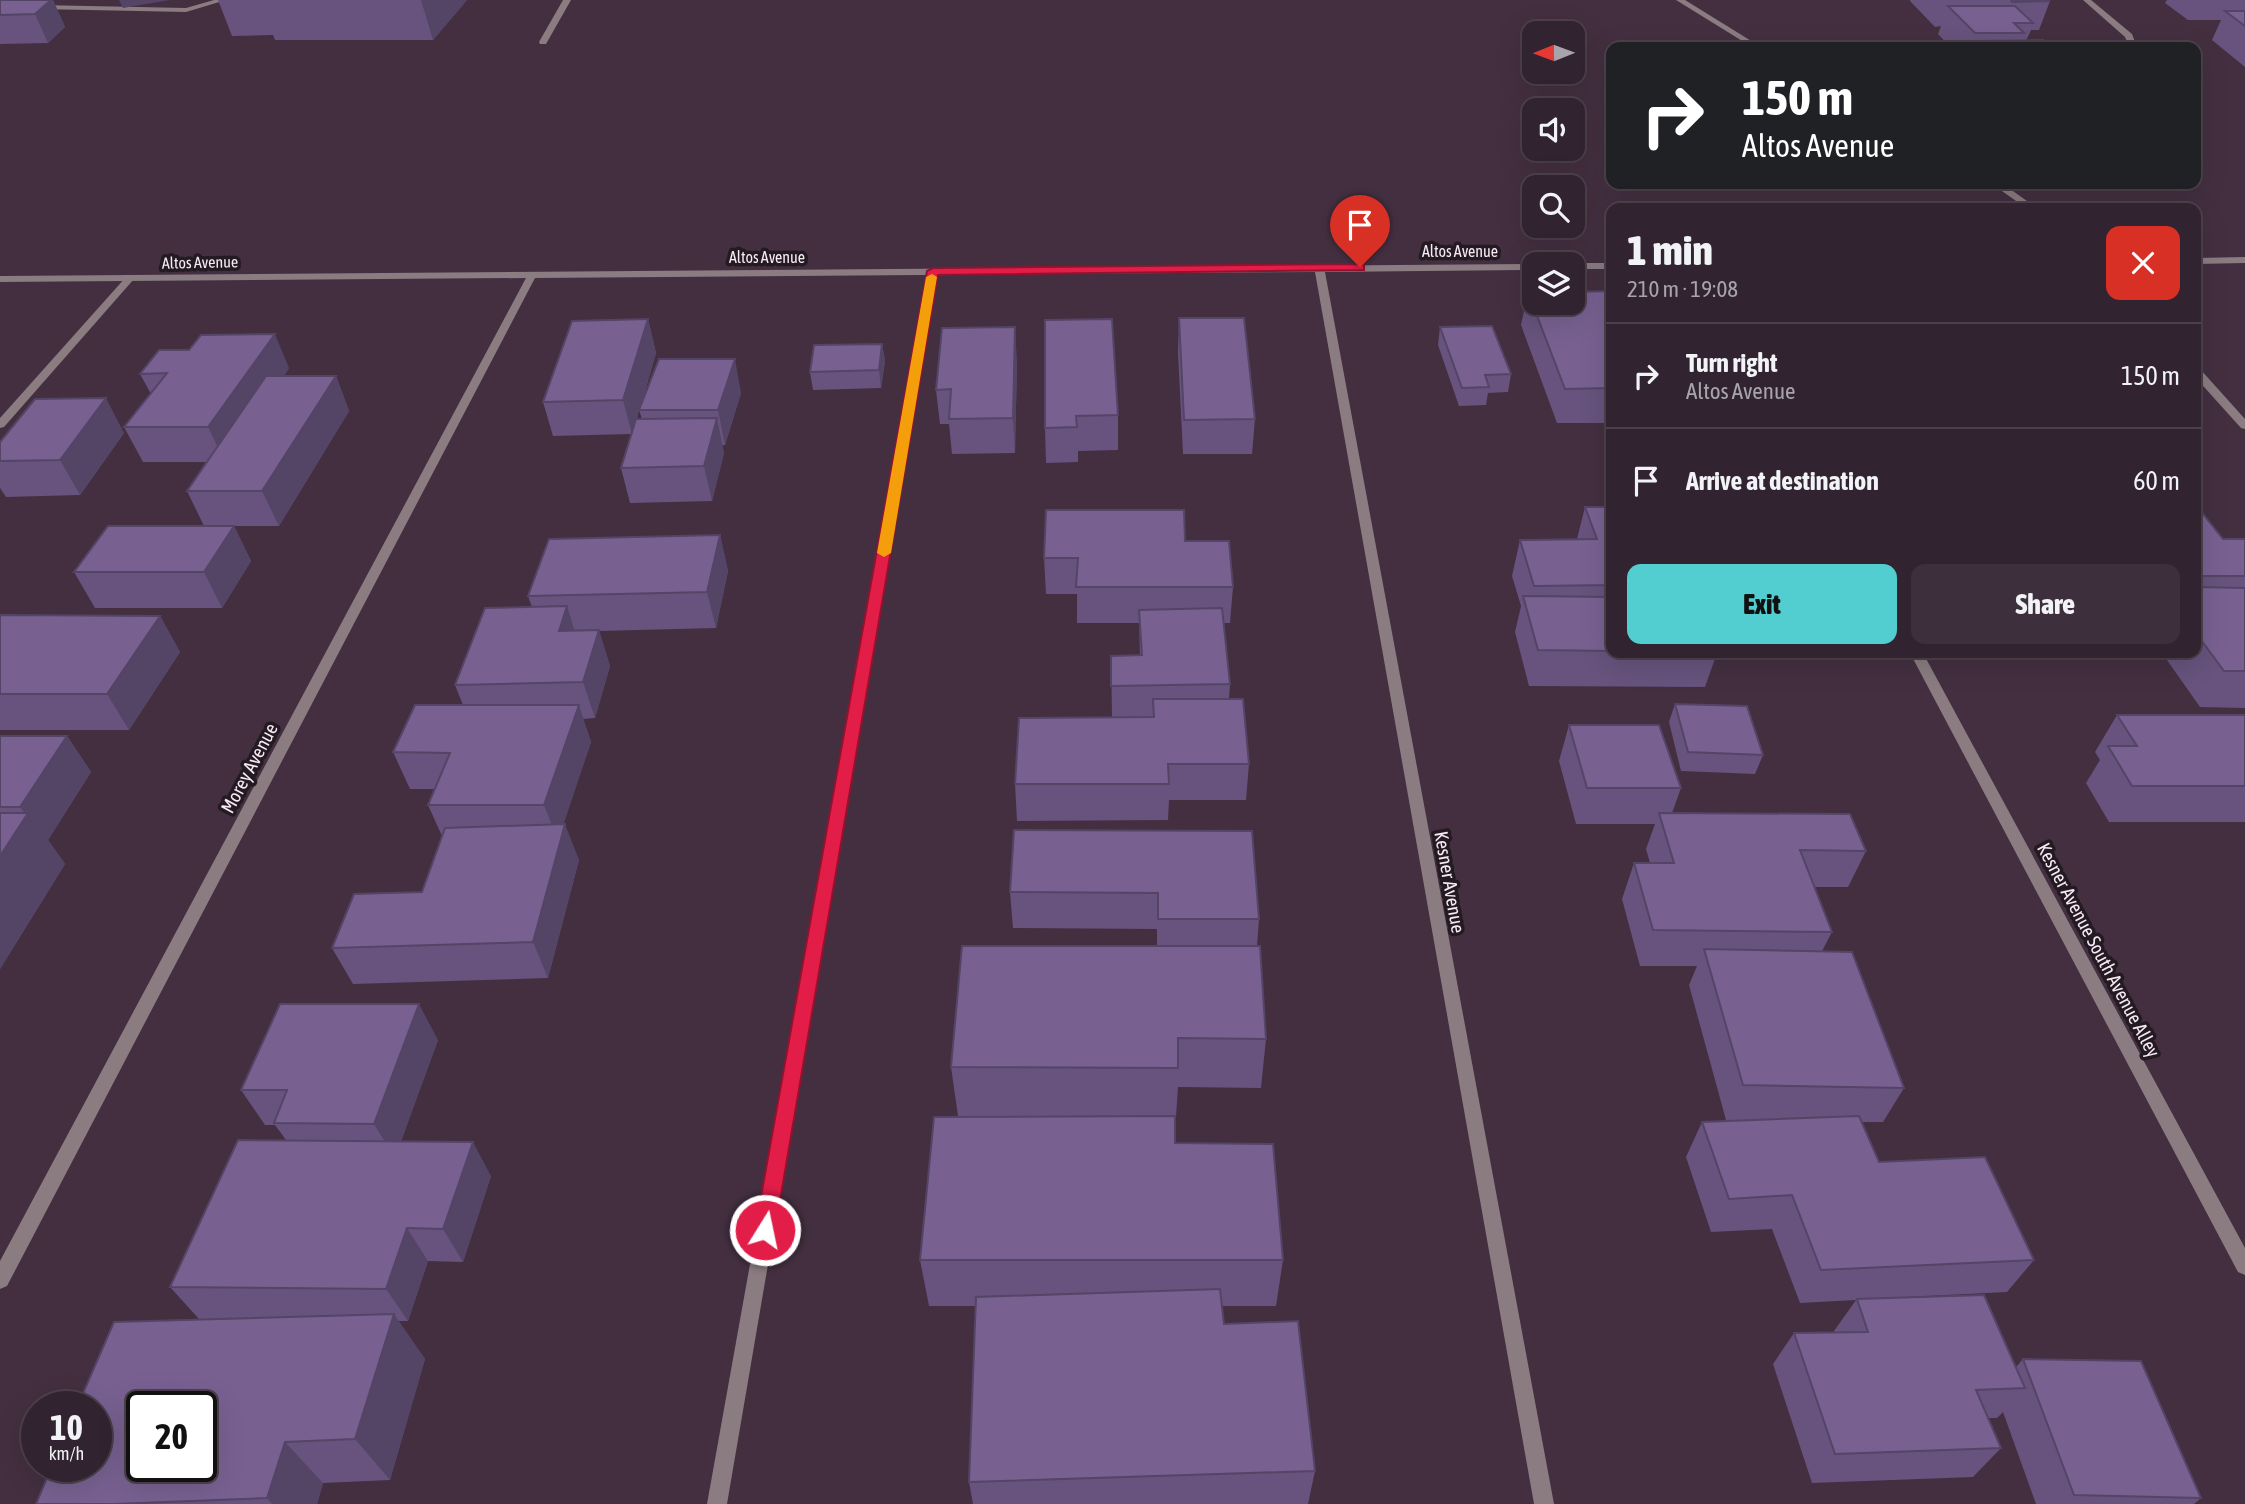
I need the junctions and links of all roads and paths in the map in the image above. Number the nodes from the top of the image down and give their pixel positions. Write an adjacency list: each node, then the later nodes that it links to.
1 (222, 0): 6 (street)
2 (567, 0): 3 (street); 7 (street)
3 (573, 0)
4 (1680, 0): 8 (street)
5 (2087, 0): 9 (street)
6 (23, 6)
7 (543, 42)
8 (1749, 42)
9 (2131, 42)
10 (2004, 189): 11 (street)
11 (2025, 203)
12 (2245, 260): 13 (street)
13 (2201, 261)
14 (1585, 266): 15 (street)
15 (1606, 266)
16 (1522, 267): 17 (street, Altos Avenue)
17 (1319, 268): 18 (street, Altos Avenue); 29 (street, Kesner Avenue)
18 (933, 271): 19 (street, Altos Avenue); 28 (street)
19 (532, 275): 21 (street, Altos Avenue); 27 (street, Morey Avenue)
20 (0, 279): 21 (street, Altos Avenue)
21 (130, 279): 23 (street)
22 (2201, 377): 24 (street)
23 (0, 425)
24 (2245, 426)
25 (1919, 658): 26 (street, Kesner Avenue South Avenue Alley)
26 (2245, 1266)
27 (0, 1280)
28 (717, 1504)
29 (1544, 1504)

